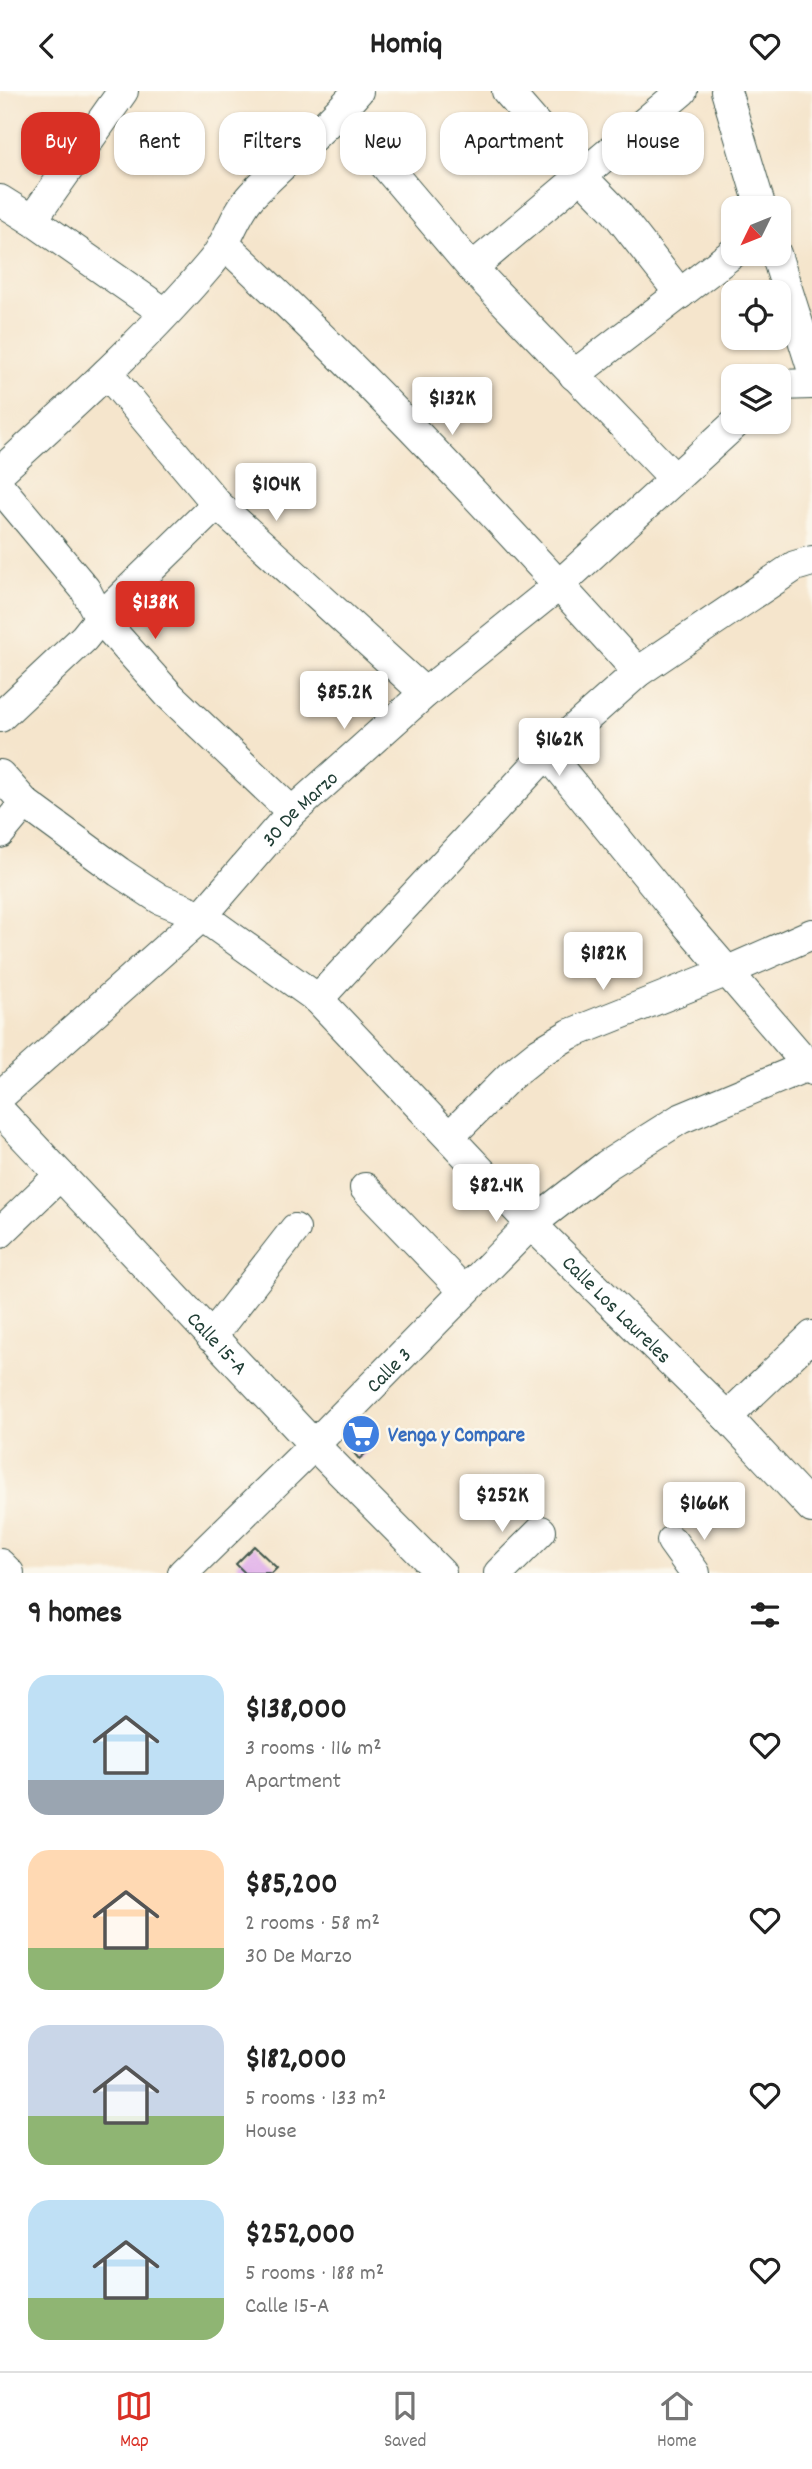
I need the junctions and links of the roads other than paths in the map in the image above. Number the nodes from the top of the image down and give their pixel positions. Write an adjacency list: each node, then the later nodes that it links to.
1 (123, 91): 9 (street)
2 (508, 91): 6 (street)
3 (682, 91): 6 (street)
4 (726, 91): 7 (street)
5 (349, 101): 10 (street); 13 (street)
6 (581, 176): 13 (street); 14 (street)
7 (757, 196)
8 (0, 200): 9 (street)
9 (32, 220): 15 (street)
10 (223, 244): 15 (street); 27 (street)
11 (721, 262): 14 (street)
12 (780, 266): 16 (street)
13 (472, 268): 18 (street)
14 (680, 293): 18 (street)
15 (165, 313): 17 (street)
16 (812, 368)
17 (107, 373): 22 (street); 25 (street)
18 (574, 375): 23 (street)
19 (812, 384): 20 (street)
20 (791, 385)
21 (724, 434): 23 (street, 30 De Marzo)
22 (0, 472)
23 (674, 478): 27 (street, 30 De Marzo)
24 (0, 487): 28 (street)
25 (217, 504): 28 (street); 30 (street)
26 (812, 561): 29 (street)
27 (559, 585): 29 (street); 30 (street, 30 De Marzo)
28 (100, 618): 31 (street); 35 (street)
29 (638, 672): 32 (street)
30 (425, 693): 35 (street, 30 De Marzo)
31 (0, 717)
32 (548, 753): 39 (street); 40 (street)
33 (0, 775): 34 (street, Calle Los Laureles)
34 (25, 803): 36 (street); 37 (street, Calle Los Laureles)
35 (292, 812): 37 (street, 30 De Marzo)
36 (0, 833)
37 (202, 916): 40 (street, Calle Los Laureles); 42 (street, 30 De Marzo)
38 (812, 934): 39 (street)
39 (728, 971): 41 (street); 44 (street)
40 (318, 999): 44 (street, Calle Los Laureles)
41 (811, 1066): 47 (street, Calle 3)
42 (0, 1096)
43 (0, 1111): 45 (street, Calle 15-A)
44 (450, 1136): 47 (street, Calle Los Laureles)
45 (60, 1175): 49 (street); 52 (street, Calle 15-A)
46 (365, 1188): 50 (street)
47 (531, 1224): 50 (street, Calle 3); 53 (street, Calle Los Laureles)
48 (295, 1229): 52 (street)
49 (0, 1233)
50 (464, 1291): 54 (street, Calle 3)
51 (812, 1336): 53 (street)
52 (211, 1337): 54 (street, Calle 15-A)
53 (727, 1417): 55 (street, Calle Los Laureles)
54 (314, 1445): 60 (street, Calle 3); 61 (street, Calle 15-A)
55 (812, 1508)
56 (541, 1531): 62 (street)
57 (672, 1541): 63 (street)
58 (0, 1564): 59 (street)
59 (9, 1573)
60 (183, 1573)
61 (441, 1573)
62 (499, 1573)
63 (695, 1573)

